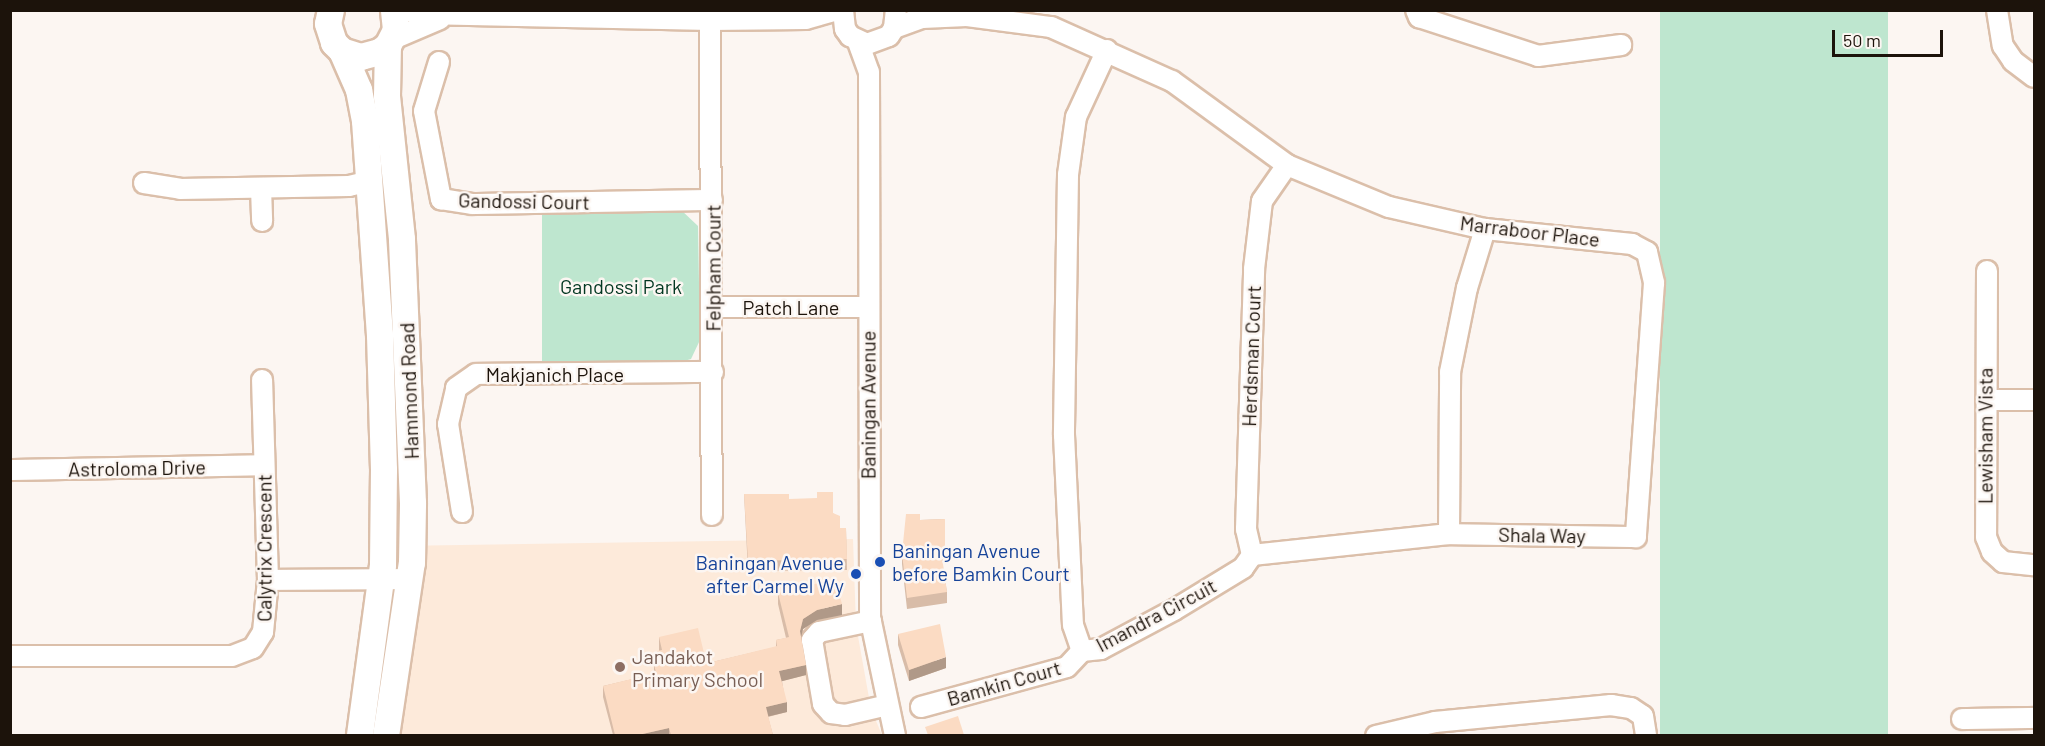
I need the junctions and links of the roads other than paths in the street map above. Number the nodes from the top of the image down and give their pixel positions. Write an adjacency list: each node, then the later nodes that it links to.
1 (394, 10): 12 (main road, Hammond Road)
2 (405, 10): 7 (street)
3 (1416, 10): 13 (street)
4 (1997, 10): 18 (street)
5 (330, 12): 15 (main road, Hammond Road)
6 (914, 14): 11 (street, Marraboor Place); 14 (street, Marraboor Place)
7 (451, 15): 8 (street, Marraboor Place); 12 (street)
8 (629, 15): 9 (street, Marraboor Place)
9 (710, 20): 10 (street, Marraboor Place); 23 (street, Felpham Court)
10 (846, 23): 11 (street, Marraboor Place); 17 (street, Baningan Avenue)
11 (891, 27): 17 (street, Baningan Avenue)
12 (391, 42): 15 (main road); 42 (main road, Hammond Road)
13 (1621, 45)
14 (1107, 50): 19 (street, Marraboor Place); 45 (street, Imandra Circuit)
15 (342, 51): 20 (main road, Hammond Road)
16 (439, 62): 23 (street, Gandossi Court)
17 (869, 72): 28 (street, Baningan Avenue)
18 (2034, 77)
19 (1287, 165): 25 (street, Marraboor Place); 39 (street, Herdsman Court)
20 (370, 181): 22 (street); 41 (main road, Hammond Road)
21 (144, 183): 22 (street)
22 (261, 188): 24 (street)
23 (712, 200): 27 (street, Felpham Court)
24 (262, 221)
25 (1485, 229): 37 (street); 38 (street, Marraboor Place)
26 (1987, 272): 31 (street, Lewisham Vista)
27 (713, 307): 28 (street, Patch Lane); 29 (street, Felpham Court)
28 (868, 307): 44 (street, Baningan Avenue)
29 (713, 372): 35 (street, Makjanich Place); 36 (street, Felpham Court)
30 (262, 380): 33 (street, Calytrix Crescent)
31 (1986, 400): 32 (street); 40 (street, Lewisham Vista)
32 (2034, 400)
33 (264, 465): 34 (street, Astroloma Drive); 43 (street, Calytrix Crescent)
34 (10, 470)
35 (462, 512)
36 (712, 515)
37 (1449, 534): 38 (street, Shala Way); 39 (street)
38 (1636, 537)
39 (1252, 555): 45 (street, Imandra Circuit)
40 (2034, 565)
41 (381, 579): 42 (street); 43 (street); 53 (main road, Hammond Road)
42 (410, 579): 54 (main road, Hammond Road)
43 (268, 580): 46 (street, Calytrix Crescent)
44 (871, 621): 47 (street, Baningan Avenue); 47 (street)
45 (1082, 651): 48 (street, Bamkin Court)
46 (10, 656)
47 (888, 705): 55 (street, Baningan Avenue)
48 (921, 707)
49 (1962, 718): 51 (street)
50 (2034, 718): 51 (street)
51 (2001, 728)
52 (1436, 729): 56 (street); 57 (street)
53 (360, 735)
54 (386, 735)
55 (896, 735)
56 (1376, 735)
57 (1646, 735)

